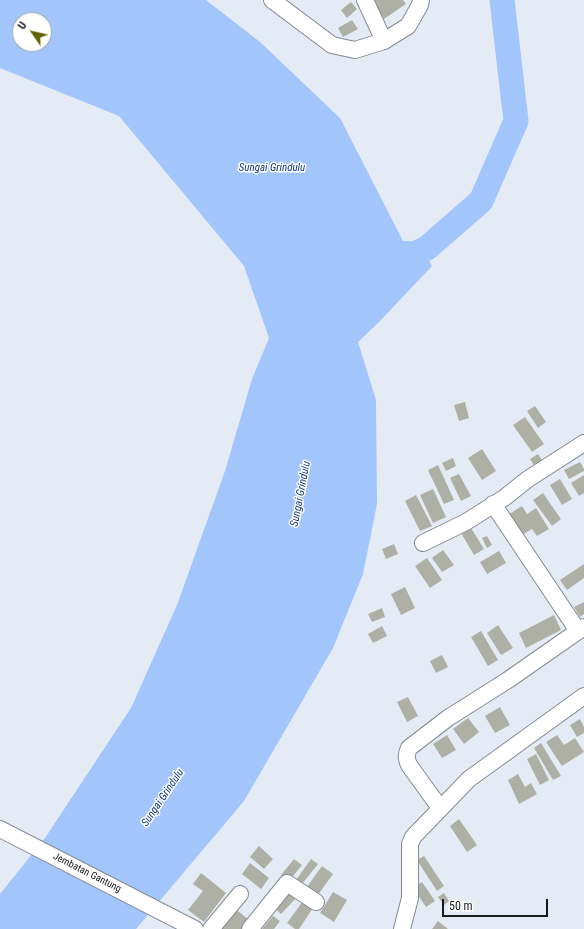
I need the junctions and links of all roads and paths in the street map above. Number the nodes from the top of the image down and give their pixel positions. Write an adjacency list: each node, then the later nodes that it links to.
1 (272, 0): 4 (street)
2 (365, 0): 4 (street)
3 (421, 0): 4 (street)
4 (384, 41)
5 (584, 443): 6 (street)
6 (494, 504): 7 (street); 8 (street)
7 (423, 543)
8 (581, 629): 10 (street)
9 (584, 696): 10 (street)
10 (440, 808): 17 (street)
11 (0, 829): 14 (street, Jembatan Gantung)
12 (240, 894): 15 (street)
13 (316, 902): 16 (street)
14 (195, 929)
15 (211, 929)
16 (250, 929)
17 (402, 929)

